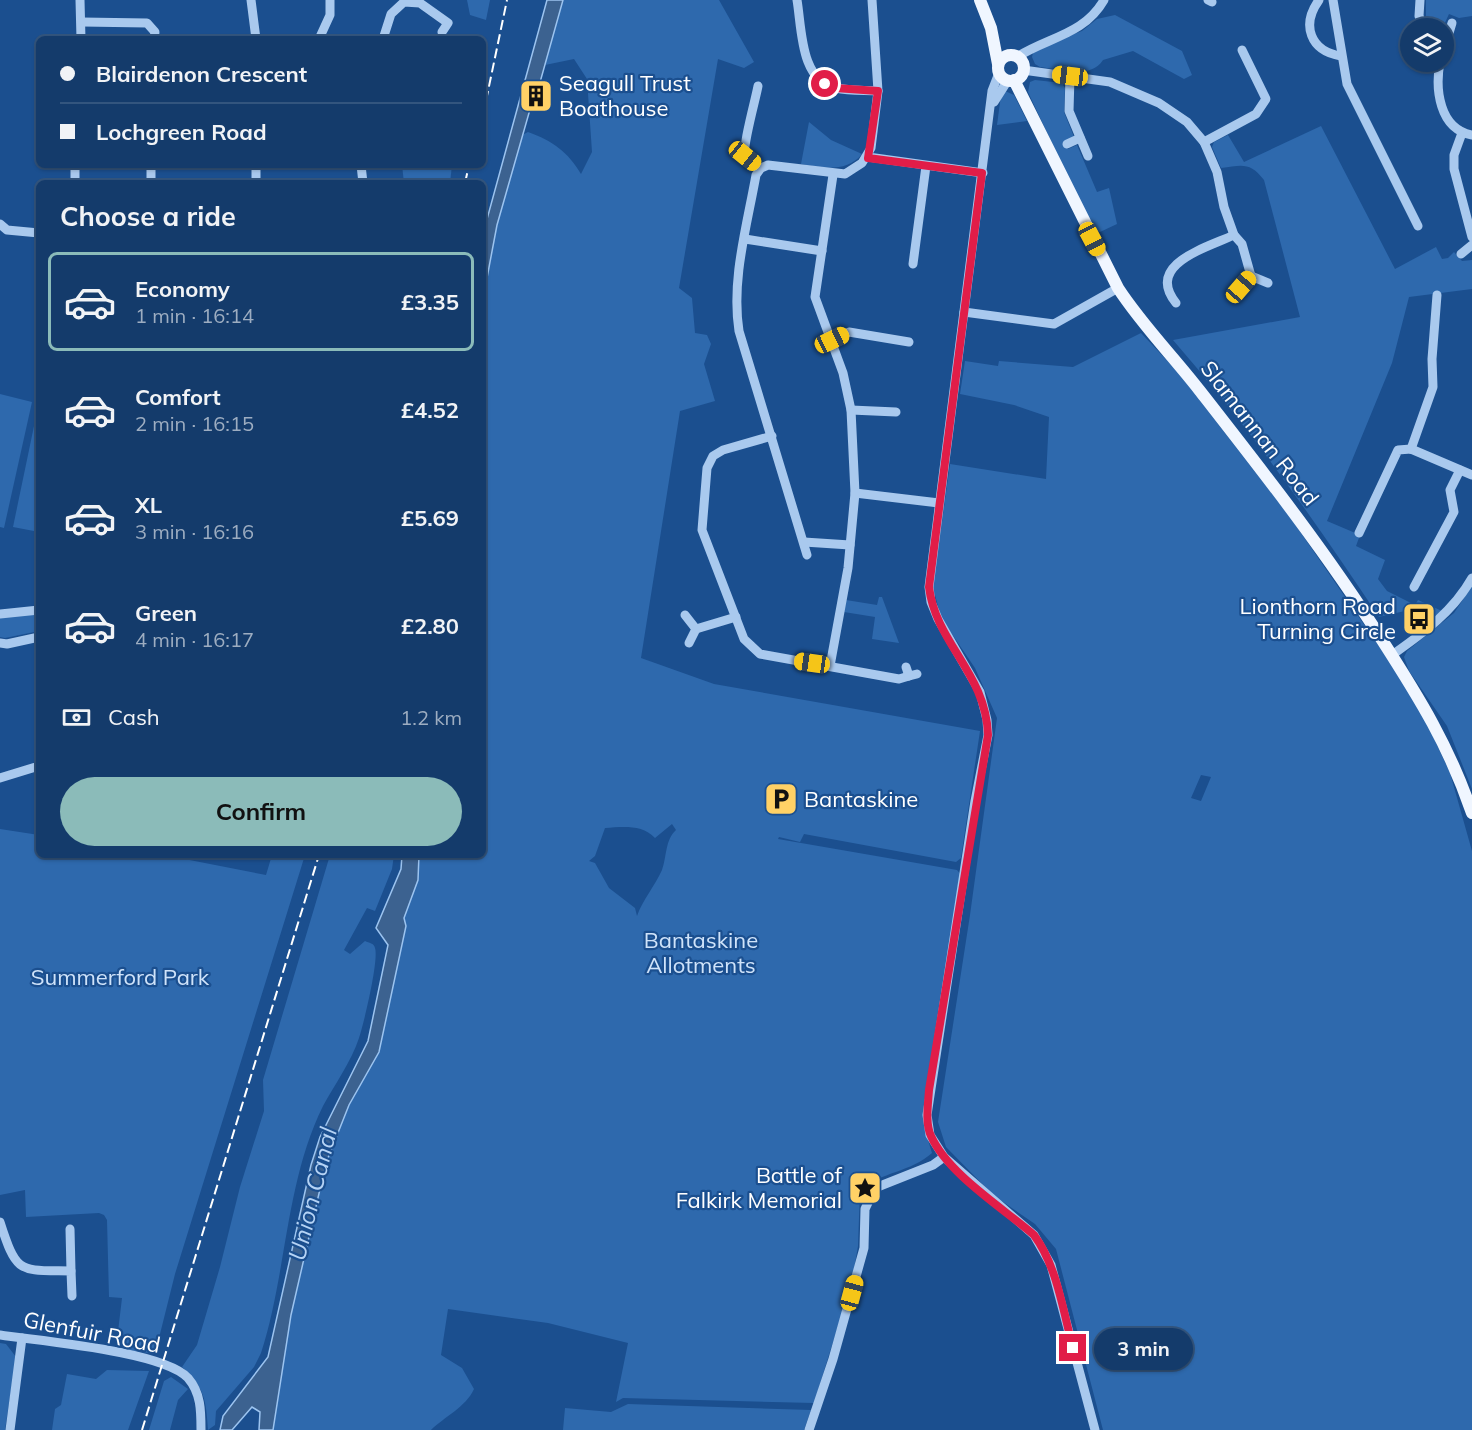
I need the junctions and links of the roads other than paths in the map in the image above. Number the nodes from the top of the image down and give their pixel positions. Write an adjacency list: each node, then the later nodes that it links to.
1 (80, 0): 12 (street)
2 (251, 0): 17 (street)
3 (330, 0): 18 (street)
4 (797, 0): 27 (street)
5 (872, 0): 27 (street)
6 (980, 0): 13 (main road, Slamannan Road)
7 (1104, 0): 21 (street)
8 (1319, 0): 22 (street)
9 (1333, 0): 22 (street)
10 (1420, 0): 11 (street)
11 (1420, 18)
12 (82, 21): 15 (street); 16 (street)
13 (992, 28): 21 (main road, Slamannan Road); 24 (main road, Slamannan Road)
14 (442, 32): 19 (street)
15 (81, 36)
16 (154, 36)
17 (256, 36)
18 (320, 36)
19 (384, 36)
20 (1242, 50): 31 (street)
21 (1014, 56): 24 (main road, Slamannan Road); 24 (main road)
22 (1341, 56): 39 (street)
23 (1438, 72): 28 (street)
24 (1008, 73): 25 (street); 37 (street); 52 (main road, Slamannan Road)
25 (1070, 76): 30 (street); 31 (street)
26 (758, 86): 36 (street)
27 (878, 91): 34 (street)
28 (1462, 133): 29 (street); 43 (street)
29 (1472, 135)
30 (1080, 138): 32 (street); 33 (street)
31 (1204, 142): 42 (street)
32 (1067, 144)
33 (1088, 156)
34 (868, 158): 35 (street); 38 (street)
35 (926, 166): 37 (street); 48 (street)
36 (761, 168): 38 (street); 44 (street)
37 (982, 173): 55 (street)
38 (833, 175): 46 (street)
39 (1418, 226)
40 (3, 227): 41 (street)
41 (36, 232)
42 (1234, 236): 49 (street); 54 (street)
43 (1472, 237)
44 (745, 239): 46 (street); 62 (street)
45 (1472, 245): 47 (street)
46 (822, 252): 58 (street)
47 (1461, 254)
48 (913, 264)
49 (1251, 276): 50 (street); 51 (street)
50 (1268, 283)
51 (1241, 287)
52 (1118, 288): 55 (street); 82 (main road, Slamannan Road)
53 (1437, 295): 57 (street)
54 (1176, 303)
55 (964, 312): 67 (street)
56 (1424, 330): 57 (street)
57 (1435, 331): 63 (street)
58 (832, 340): 59 (street); 60 (street)
59 (909, 342)
60 (851, 410): 61 (street); 66 (street)
61 (896, 412)
62 (772, 436): 69 (street); 77 (street)
63 (1411, 448): 64 (street); 68 (street)
64 (1460, 470): 65 (street); 73 (street)
65 (1471, 473)
66 (855, 493): 67 (street); 70 (street)
67 (939, 503): 88 (street)
68 (1359, 533)
69 (804, 542): 70 (street); 71 (street)
70 (850, 545): 83 (street)
71 (807, 555)
72 (1472, 578): 82 (street)
73 (1414, 587)
74 (36, 610): 75 (street)
75 (0, 614)
76 (685, 615): 78 (street)
77 (736, 617): 78 (street); 83 (street)
78 (696, 629): 81 (street)
79 (36, 638): 80 (street)
80 (0, 643)
81 (689, 644)
82 (1392, 655): 87 (main road, Slamannan Road)
83 (830, 666): 84 (street)
84 (911, 672)
85 (36, 767): 86 (street)
86 (0, 778)
87 (1472, 813)
88 (944, 1157): 98 (street); 99 (street)
89 (0, 1222): 91 (street)
90 (70, 1229): 92 (street)
91 (3, 1243): 92 (street)
92 (71, 1271): 93 (street)
93 (72, 1296)
94 (0, 1335): 95 (street, Glenfuir Road)
95 (22, 1338): 96 (street); 97 (street, Glenfuir Road)
96 (10, 1430)
97 (201, 1430)
98 (809, 1430)
99 (1095, 1430)

